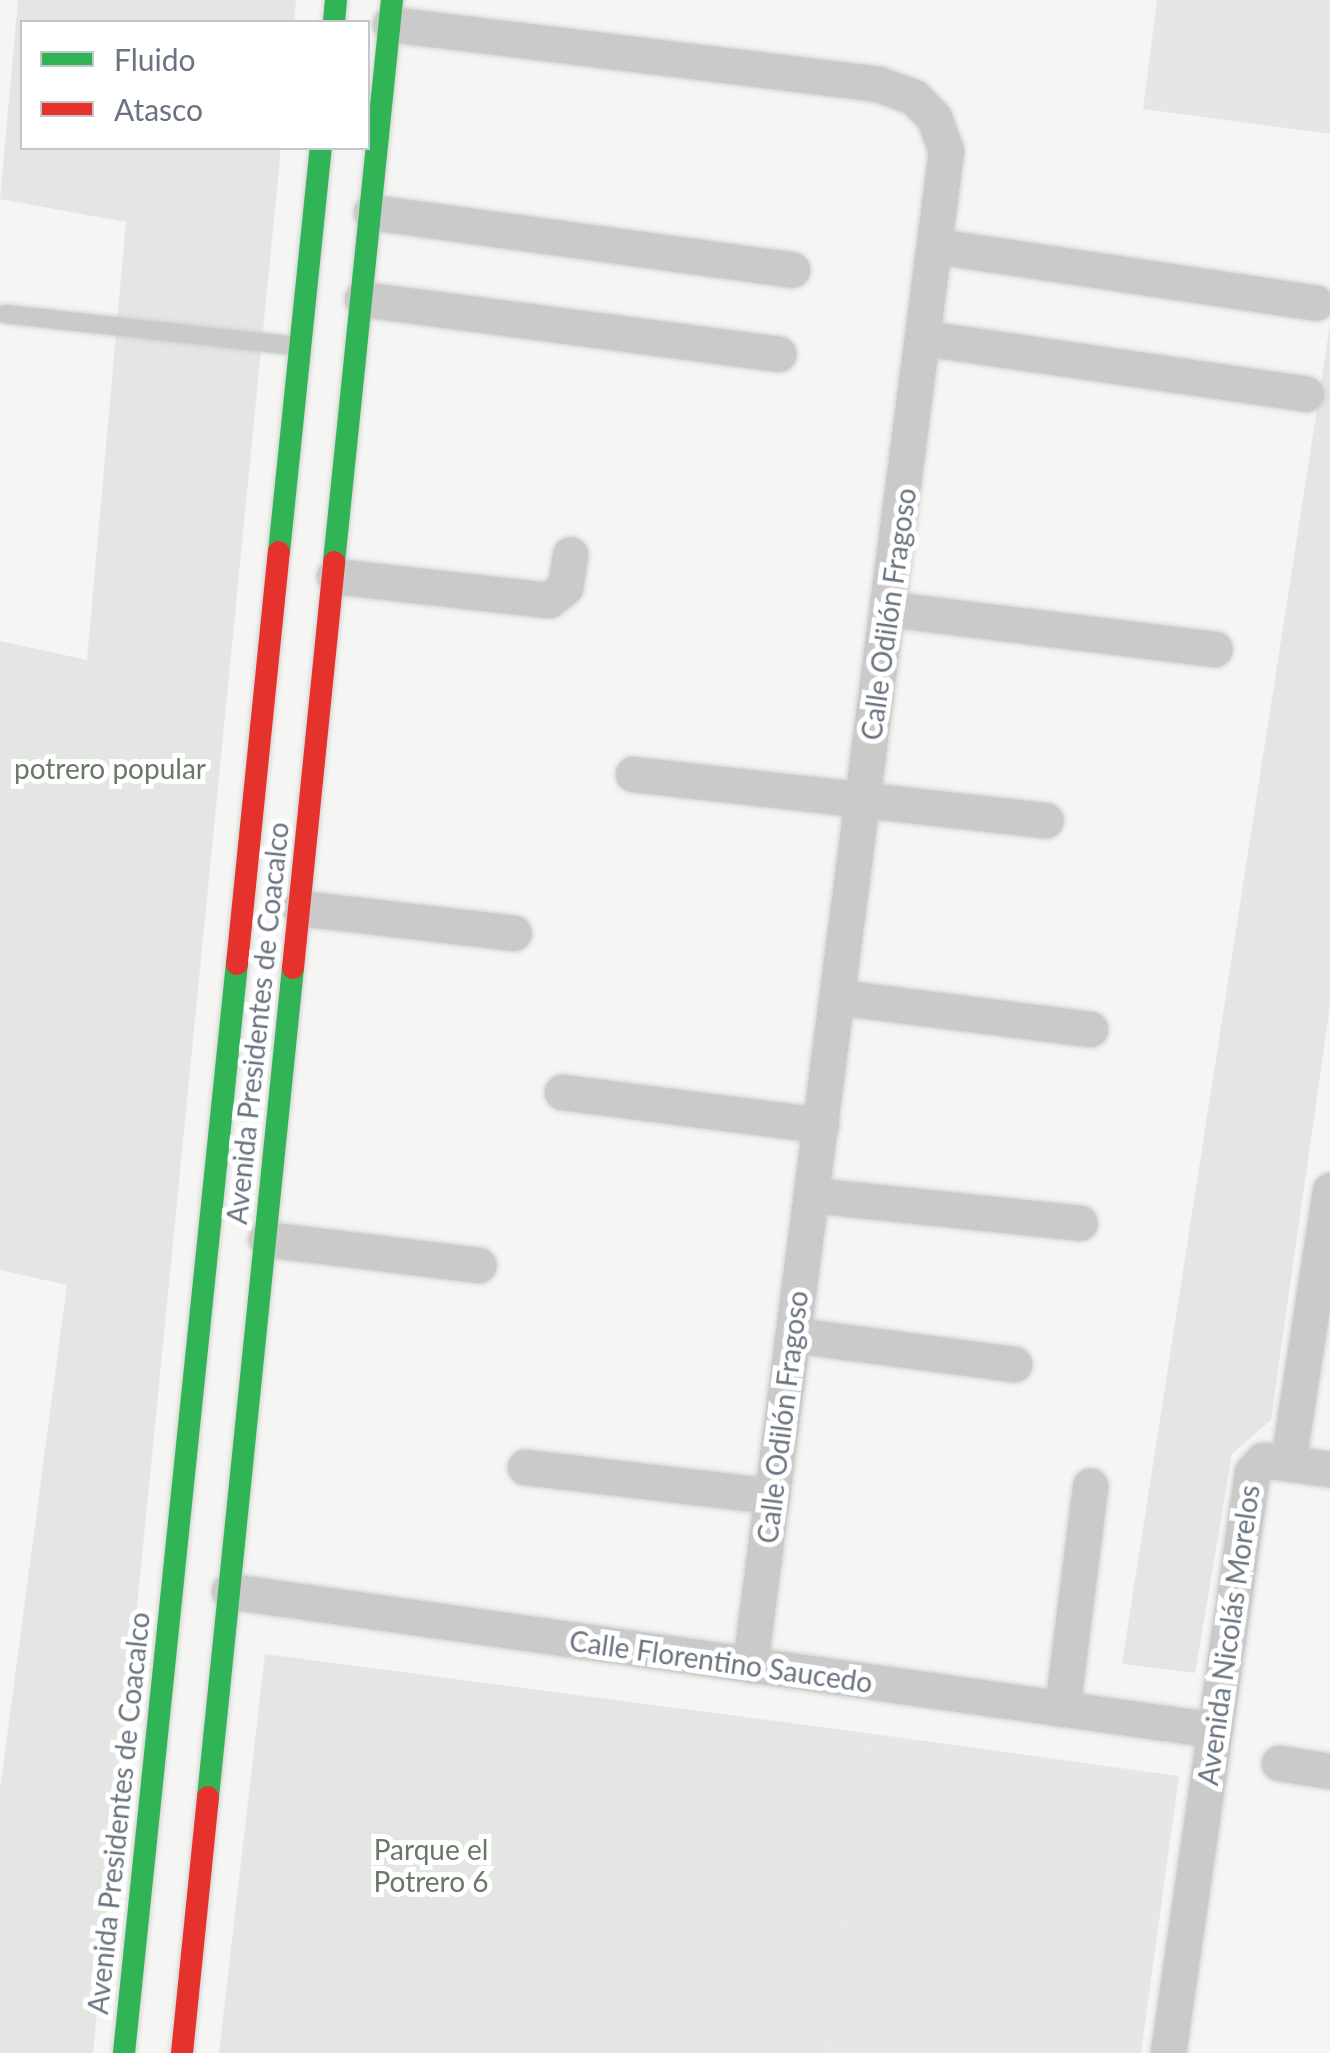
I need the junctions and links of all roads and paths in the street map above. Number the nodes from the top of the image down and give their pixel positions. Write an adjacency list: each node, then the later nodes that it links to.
1 (391, 12): 2 (street, Avenida Presidentes de Coacalco); 5 (street, Calle Odilón Fragoso)
2 (376, 79): 4 (street, Avenida Presidentes de Coacalco)
3 (321, 150): 11 (street, Avenida Presidentes de Coacalco)
4 (371, 212): 6 (street); 7 (street, Avenida Presidentes de Coacalco)
5 (936, 246): 8 (street); 10 (street, Calle Odilón Fragoso)
6 (792, 270)
7 (362, 299): 12 (street); 15 (street, Avenida Presidentes de Coacalco)
8 (1316, 304)
9 (5, 314): 11 (lane)
10 (924, 338): 13 (street); 16 (street, Calle Odilón Fragoso)
11 (300, 347): 26 (street, Avenida Presidentes de Coacalco)
12 (778, 354)
13 (1306, 394)
14 (570, 554): 15 (street)
15 (334, 576): 21 (street, Avenida Presidentes de Coacalco)
16 (889, 609): 17 (street); 19 (street, Calle Odilón Fragoso)
17 (1215, 649)
18 (633, 774): 19 (street)
19 (863, 800): 20 (street); 23 (street, Calle Odilón Fragoso)
20 (1045, 820)
21 (299, 908): 22 (street); 26 (street, Avenida Presidentes de Coacalco)
22 (514, 933)
23 (837, 997): 24 (street); 27 (street, Calle Odilón Fragoso)
24 (1090, 1029)
25 (562, 1092): 27 (street)
26 (249, 1121): 31 (street, Avenida Presidentes de Coacalco); 46 (street, Avenida Presidentes de Coacalco)
27 (820, 1125): 29 (street, Calle Odilón Fragoso)
28 (1330, 1190): 35 (street, Avenida Nicolás Morelos)
29 (812, 1195): 30 (street); 33 (street, Calle Odilón Fragoso)
30 (1080, 1223)
31 (266, 1238): 32 (street); 40 (street, Avenida Presidentes de Coacalco)
32 (478, 1265)
33 (793, 1335): 34 (street); 39 (street, Calle Odilón Fragoso)
34 (1014, 1364)
35 (1288, 1462): 37 (street); 43 (street, Avenida Nicolás Morelos)
36 (526, 1467): 39 (street)
37 (1330, 1469)
38 (1090, 1486): 42 (street)
39 (772, 1496): 41 (street, Calle Odilón Fragoso)
40 (229, 1590): 41 (street, Calle Florentino Saucedo); 46 (street, Avenida Presidentes de Coacalco)
41 (750, 1665): 42 (street, Calle Florentino Saucedo)
42 (1062, 1708): 43 (street, Calle Florentino Saucedo)
43 (1214, 1730): 49 (street, Avenida Nicolás Morelos)
44 (1280, 1763): 45 (street)
45 (1330, 1771)
46 (161, 1971): 47 (street, Avenida Presidentes de Coacalco); 48 (street, Avenida Presidentes de Coacalco)
47 (124, 2053)
48 (182, 2053)
49 (1168, 2053)

